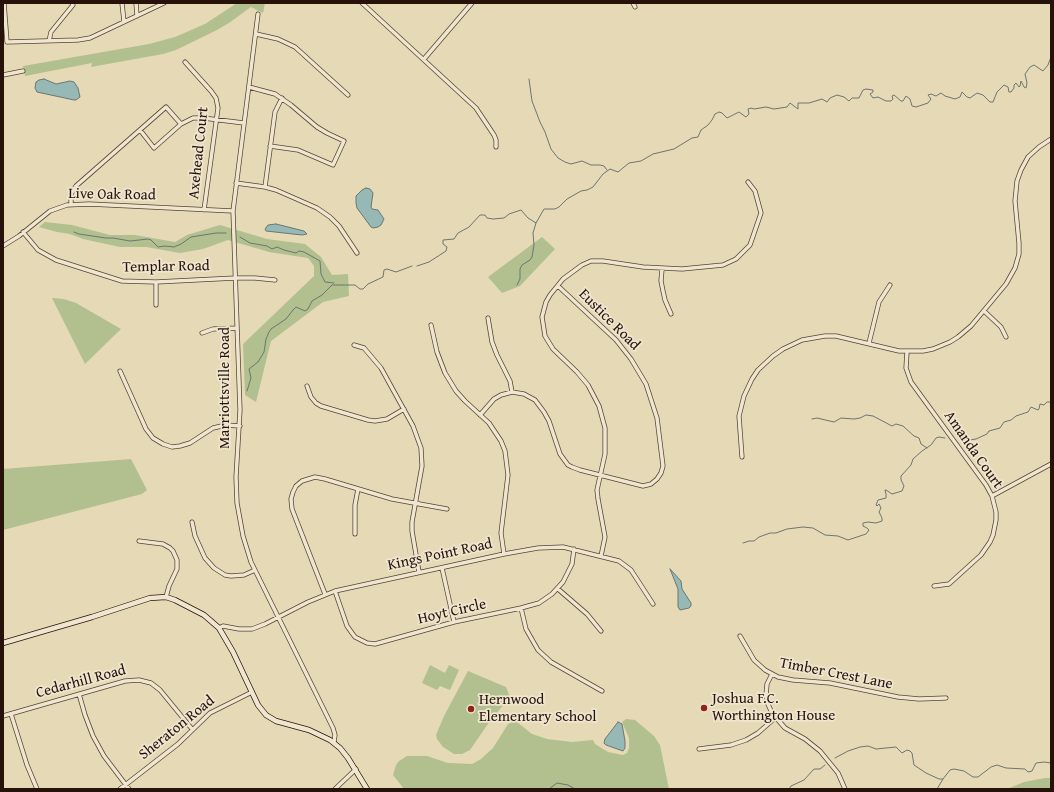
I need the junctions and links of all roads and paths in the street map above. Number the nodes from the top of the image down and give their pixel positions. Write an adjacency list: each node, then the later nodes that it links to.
1 (4, 3): 12 (street)
2 (72, 3): 12 (street)
3 (122, 3): 10 (street)
4 (136, 3): 9 (street)
5 (164, 3): 9 (street)
6 (362, 3): 13 (street)
7 (472, 3): 13 (street)
8 (258, 14): 11 (street, Marriottsville Road)
9 (137, 16): 10 (street)
10 (124, 22): 12 (street)
11 (256, 34): 17 (street, Marriottsville Road); 18 (street)
12 (49, 41)
13 (424, 59): 26 (street)
14 (185, 62): 20 (street, Axehead Court)
15 (22, 71): 16 (street)
16 (3, 75)
17 (249, 87): 19 (street); 21 (street, Marriottsville Road)
18 (348, 95)
19 (282, 98): 25 (street); 25 (street)
20 (216, 119): 21 (street); 22 (street); 31 (street, Axehead Court)
21 (244, 123): 28 (street, Marriottsville Road)
22 (181, 124): 23 (street); 23 (street)
23 (140, 130): 30 (street)
24 (1051, 139): 43 (street)
25 (270, 146): 29 (street)
26 (496, 147)
27 (748, 182): 36 (street)
28 (236, 183): 29 (street); 32 (street, Marriottsville Road)
29 (265, 187): 35 (street)
30 (71, 204): 31 (street, Live Oak Road); 33 (street, Live Oak Road)
31 (204, 210): 32 (street, Live Oak Road)
32 (233, 211): 37 (street, Marriottsville Road)
33 (23, 232): 34 (street, Live Oak Road); 39 (street, Templar Road)
34 (3, 246)
35 (357, 253)
36 (662, 269): 41 (street); 44 (street)
37 (235, 278): 38 (street, Templar Road); 39 (street, Templar Road); 47 (street, Marriottsville Road)
38 (275, 280)
39 (156, 282): 42 (street)
40 (890, 285): 50 (street)
41 (558, 286): 61 (street); 61 (street, Eustice Road)
42 (156, 305)
43 (984, 311): 49 (street); 52 (street)
44 (671, 314)
45 (488, 318): 55 (street)
46 (431, 325): 57 (street)
47 (237, 328): 48 (street); 58 (street, Marriottsville Road)
48 (202, 334)
49 (1006, 337)
50 (869, 343): 52 (street); 59 (street)
51 (354, 345): 56 (street)
52 (907, 352): 63 (street, Amanda Court)
53 (120, 371): 58 (street)
54 (307, 386): 56 (street)
55 (512, 392): 57 (street); 61 (street, Eustice Road)
56 (404, 409): 64 (street)
57 (480, 415): 70 (street)
58 (240, 426): 73 (street, Marriottsville Road)
59 (742, 457)
60 (1051, 464): 63 (street)
61 (601, 476): 71 (street)
62 (358, 489): 64 (street); 67 (street); 78 (street)
63 (992, 496): 75 (street, Amanda Court)
64 (416, 503): 65 (street); 74 (street)
65 (447, 509)
66 (192, 522): 73 (street)
67 (355, 534)
68 (139, 541): 79 (street)
69 (574, 549): 70 (street, Kings Point Road); 71 (street, Kings Point Road); 76 (street, Hoyt Circle)
70 (504, 554): 72 (street, Kings Point Road)
71 (601, 556): 80 (street, Kings Point Road)
72 (442, 568): 74 (street, Kings Point Road); 83 (street)
73 (255, 570): 82 (street, Marriottsville Road)
74 (419, 572): 77 (street, Kings Point Road)
75 (934, 586)
76 (558, 589): 81 (street, Hoyt Circle); 85 (street)
77 (335, 591): 78 (street, Kings Point Road); 83 (street, Hoyt Circle)
78 (325, 594): 82 (street, Kings Point Road)
79 (166, 597): 84 (main road); 87 (main road)
80 (653, 604)
81 (521, 608): 83 (street, Hoyt Circle); 89 (street)
82 (278, 617): 84 (street, Kings Point Road); 97 (street, Marriottsville Road)
83 (454, 622)
84 (219, 628): 90 (main road)
85 (601, 631)
86 (740, 636): 88 (street, Timber Crest Lane)
87 (3, 643)
88 (772, 674): 92 (street, Timber Crest Lane); 95 (street)
89 (602, 691)
90 (252, 692): 96 (street, Sheraton Road); 97 (main road)
91 (79, 694): 93 (street, Cedarhill Road); 96 (street, Cedarhill Road); 100 (street)
92 (946, 698)
93 (11, 714): 94 (street, Cedarhill Road); 101 (street)
94 (3, 716)
95 (775, 718): 98 (street); 106 (street)
96 (192, 729): 100 (street, Sheraton Road)
97 (334, 742): 99 (main road)
98 (699, 749)
99 (356, 769): 104 (street); 105 (main road)
100 (126, 785): 102 (street, Sheraton Road); 103 (street)
101 (37, 789)
102 (120, 789)
103 (129, 789)
104 (335, 789)
105 (368, 789)
106 (845, 789)

